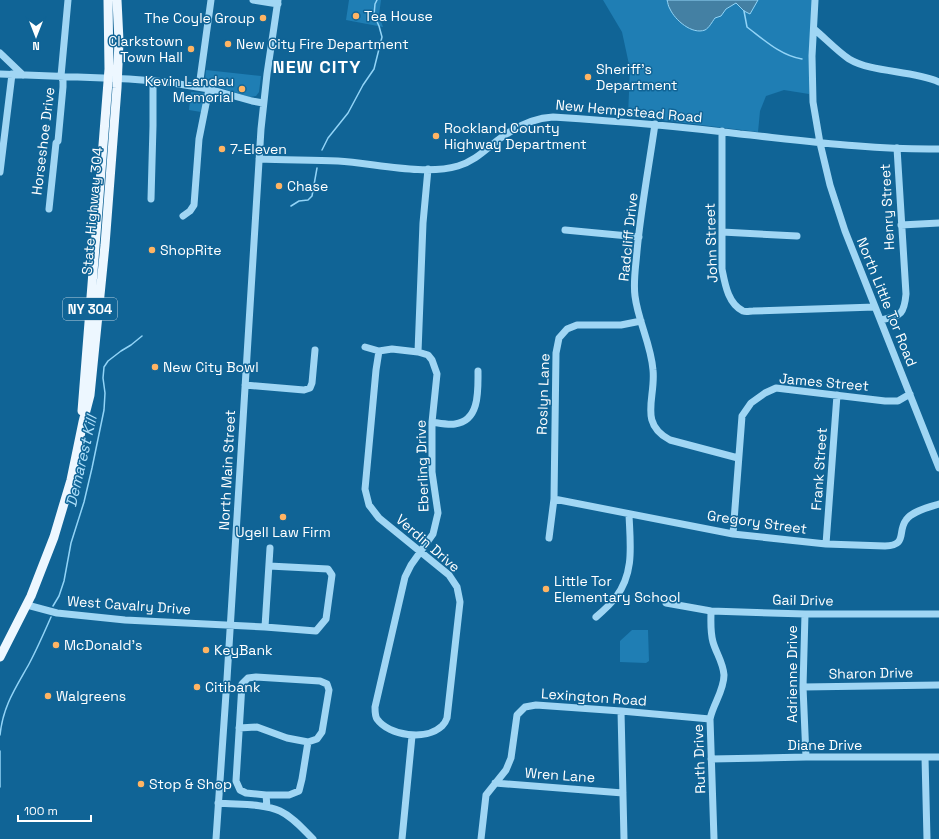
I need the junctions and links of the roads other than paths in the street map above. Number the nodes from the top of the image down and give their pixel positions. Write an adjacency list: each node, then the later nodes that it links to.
1 (68, 0): 13 (street, Horseshoe Drive)
2 (108, 0): 14 (main road, State Highway 304 / NY 304)
3 (117, 0): 14 (main road, State Highway 304 / NY 304)
4 (211, 0): 17 (street)
5 (252, 0): 7 (street)
6 (815, 0): 8 (street, North Little Tor Road)
7 (278, 2): 19 (street, North Main Street)
8 (814, 29): 16 (street); 22 (street, North Little Tor Road)
9 (0, 53): 12 (street)
10 (0, 74): 11 (street)
11 (12, 74): 12 (street); 27 (street)
12 (23, 75): 13 (street)
13 (61, 76): 14 (street); 29 (street, Horseshoe Drive)
14 (113, 79): 15 (street); 62 (main road, State Highway 304 / NY 304)
15 (153, 81): 17 (street); 28 (street)
16 (939, 82)
17 (199, 87): 18 (street)
18 (209, 89): 19 (street); 30 (street)
19 (263, 103): 25 (street, North Main Street)
20 (655, 124): 21 (street, New Hempstead Road); 26 (street, New Hempstead Road); 35 (street, Radcliff Drive)
21 (722, 132): 22 (street, New Hempstead Road); 34 (street, John Street)
22 (820, 142): 23 (street, New Hempstead Road); 37 (street, North Little Tor Road)
23 (897, 148): 24 (street, New Hempstead Road); 32 (street, Henry Street)
24 (939, 149)
25 (259, 159): 26 (street, New Hempstead Road); 45 (street, North Main Street)
26 (428, 169): 43 (street)
27 (0, 172)
28 (151, 199)
29 (49, 209)
30 (183, 216)
31 (939, 223): 32 (street)
32 (901, 225): 38 (street, Henry Street)
33 (565, 230): 35 (street)
34 (722, 232): 36 (street); 37 (street, John Street)
35 (639, 236): 39 (street, Radcliff Drive)
36 (797, 236)
37 (875, 307): 38 (street, North Little Tor Road)
38 (881, 320): 46 (street, North Little Tor Road)
39 (641, 321): 50 (street, Radcliff Drive); 52 (street, Roslyn Lane)
40 (365, 347): 42 (street)
41 (315, 350): 45 (street)
42 (379, 351): 43 (street); 59 (street, Verdin Drive)
43 (418, 352): 48 (street, Eberling Drive)
44 (478, 371): 48 (street)
45 (245, 385): 67 (street, North Main Street)
46 (910, 394): 47 (street, James Street); 49 (street, North Little Tor Road)
47 (837, 396): 50 (street, James Street); 57 (street, Frank Street)
48 (432, 422): 59 (street, Eberling Drive)
49 (937, 453): 51 (street, North Little Tor Road)
50 (738, 458): 55 (street, James Street)
51 (939, 468)
52 (554, 499): 54 (street, Gregory Street); 56 (street, Roslyn Lane)
53 (939, 504): 57 (street, Gregory Street)
54 (629, 514): 55 (street, Gregory Street); 66 (street)
55 (733, 534): 57 (street, Gregory Street)
56 (549, 538)
57 (826, 544)
58 (270, 548): 60 (street)
59 (420, 552): 75 (street, Eberling Drive); 75 (street, Verdin Drive)
60 (268, 566): 68 (street); 68 (street, West Cavalry Drive)
61 (666, 603): 63 (street, Gail Drive)
62 (27, 605): 67 (street, West Cavalry Drive); 69 (main road, State Highway 304 / NY 304)
63 (711, 610): 64 (street, Gail Drive); 73 (street, Ruth Drive)
64 (805, 614): 65 (street, Gail Drive); 71 (street, Adrienne Drive)
65 (939, 614)
66 (596, 618)
67 (230, 625): 68 (street, West Cavalry Drive); 84 (street, North Main Street)
68 (265, 627)
69 (0, 656)
70 (939, 685): 71 (street, Sharon Drive)
71 (803, 687): 77 (street, Adrienne Drive)
72 (621, 710): 73 (street, Lexington Road); 81 (street, Lexington Road); 82 (street)
73 (710, 719): 80 (street, Ruth Drive)
74 (239, 728): 76 (street); 76 (street); 83 (street)
75 (412, 736): 88 (street)
76 (308, 742): 83 (street)
77 (806, 757): 79 (street, Diane Drive); 80 (street, Diane Drive)
78 (939, 757): 79 (street, Diane Drive)
79 (925, 758): 92 (street)
80 (711, 759): 91 (street, Ruth Drive)
81 (495, 783): 82 (street, Wren Lane); 89 (street, Lexington Road)
82 (623, 793): 90 (street)
83 (266, 795): 85 (street)
84 (218, 803): 85 (street); 86 (street, North Main Street)
85 (267, 807): 87 (street)
86 (216, 839)
87 (313, 839)
88 (402, 839)
89 (481, 839)
90 (624, 839)
91 (714, 839)
92 (927, 839)

